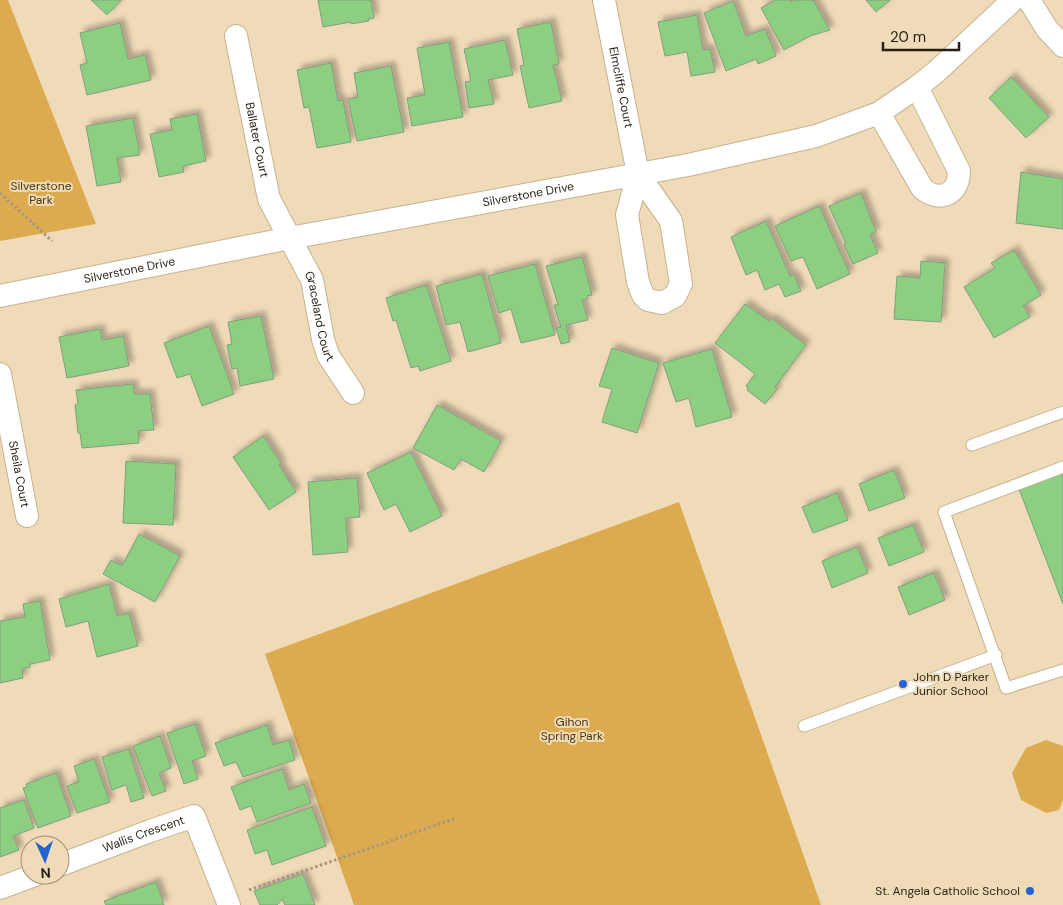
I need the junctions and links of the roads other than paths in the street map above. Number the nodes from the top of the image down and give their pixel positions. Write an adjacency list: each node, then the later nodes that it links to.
1 (604, 0): 8 (street, Elmcliffe Court)
2 (1013, 0): 6 (street, Silverstone Drive)
3 (1029, 0): 5 (street)
4 (236, 36): 9 (street, Ballater Court)
5 (1063, 46)
6 (917, 87): 7 (street, Silverstone Drive); 7 (street)
7 (879, 113): 8 (street, Silverstone Drive)
8 (638, 174): 8 (street); 9 (street, Silverstone Drive)
9 (290, 238): 10 (street, Silverstone Drive); 12 (street, Graceland Court)
10 (0, 296)
11 (0, 374): 16 (street, Sheila Court)
12 (353, 393)
13 (1063, 412): 14 (lane)
14 (972, 445)
15 (1063, 467): 17 (lane)
16 (27, 516)
17 (996, 655): 18 (lane); 19 (lane)
18 (1063, 670)
19 (804, 726)
20 (70, 861): 23 (street, Wallis Crescent)
21 (20, 881): 22 (street)
22 (0, 888)
23 (228, 901)

